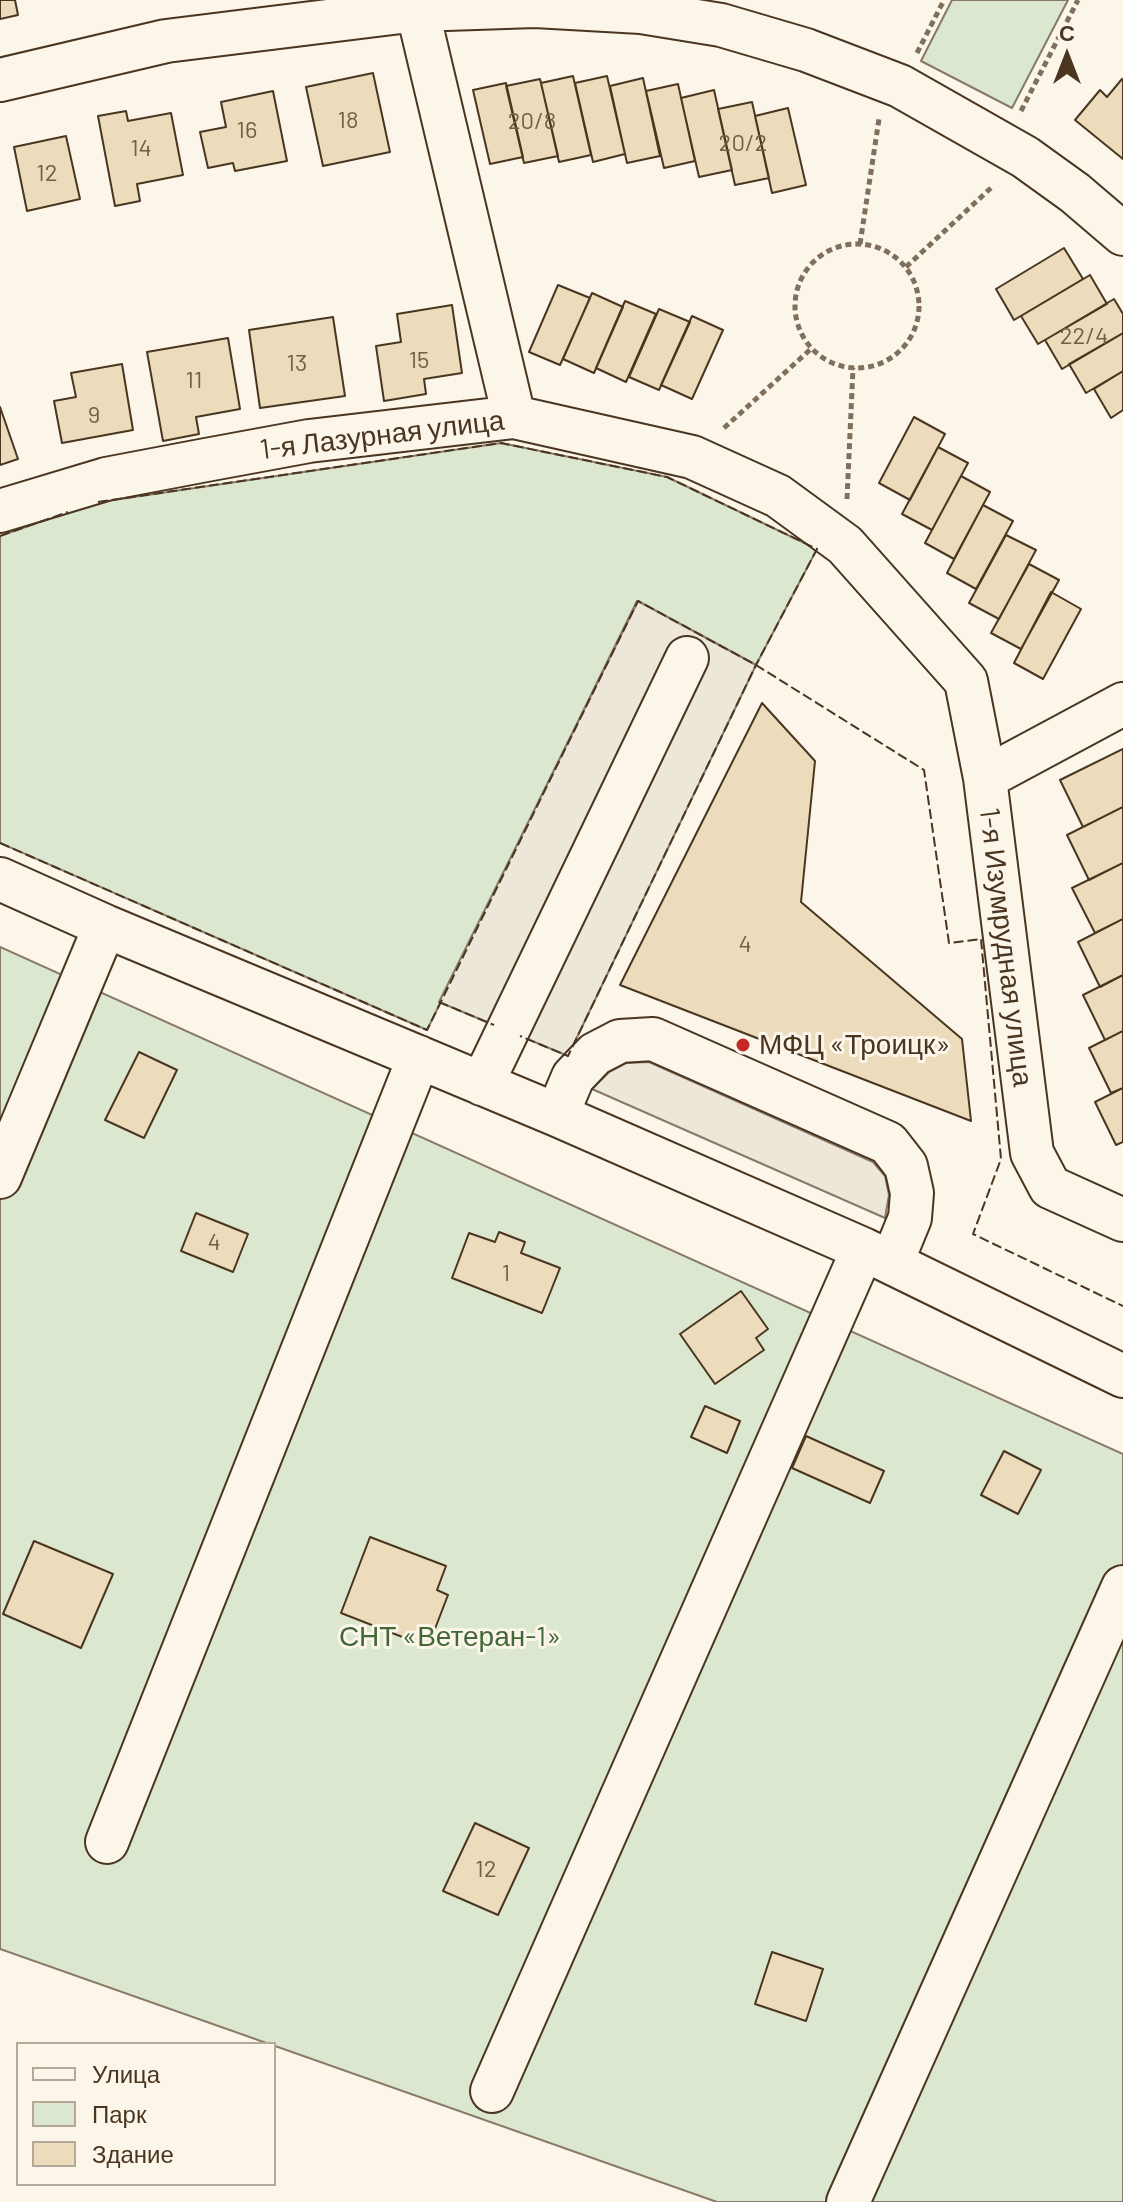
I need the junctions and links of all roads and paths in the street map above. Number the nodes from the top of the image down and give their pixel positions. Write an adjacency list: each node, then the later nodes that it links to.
1 (944, 0): 5 (path)
2 (1078, 0): 6 (path)
3 (416, 5): 4 (street); 5 (street); 12 (street)
4 (0, 80)
5 (893, 83): 6 (street); 8 (path)
6 (1014, 150): 7 (street); 9 (path)
7 (1123, 234)
8 (860, 244): 9 (path); 10 (path)
9 (906, 267): 11 (path)
10 (812, 348): 11 (path); 13 (path)
11 (853, 368): 15 (path)
12 (514, 417): 13 (street, 1-я Лазурная улица); 14 (street, 1-я Лазурная улица)
13 (692, 457): 15 (street, 1-я Лазурная улица)
14 (0, 511)
15 (845, 545): 18 (street, 1-я Лазурная улица)
16 (687, 658): 22 (street)
17 (1123, 704): 18 (street, 1-я Изумрудная улица)
18 (985, 778): 25 (street, 1-я Изумрудная улица)
19 (0, 879): 20 (street)
20 (105, 926): 21 (street); 24 (street)
21 (419, 1057): 22 (street); 29 (street)
22 (482, 1084): 23 (street)
23 (557, 1115): 26 (street); 26 (street)
24 (0, 1177)
25 (1123, 1220)
26 (878, 1256): 27 (street); 30 (street)
27 (1123, 1376)
28 (1123, 1587): 31 (street)
29 (107, 1842)
30 (492, 2091)
31 (848, 2202)

